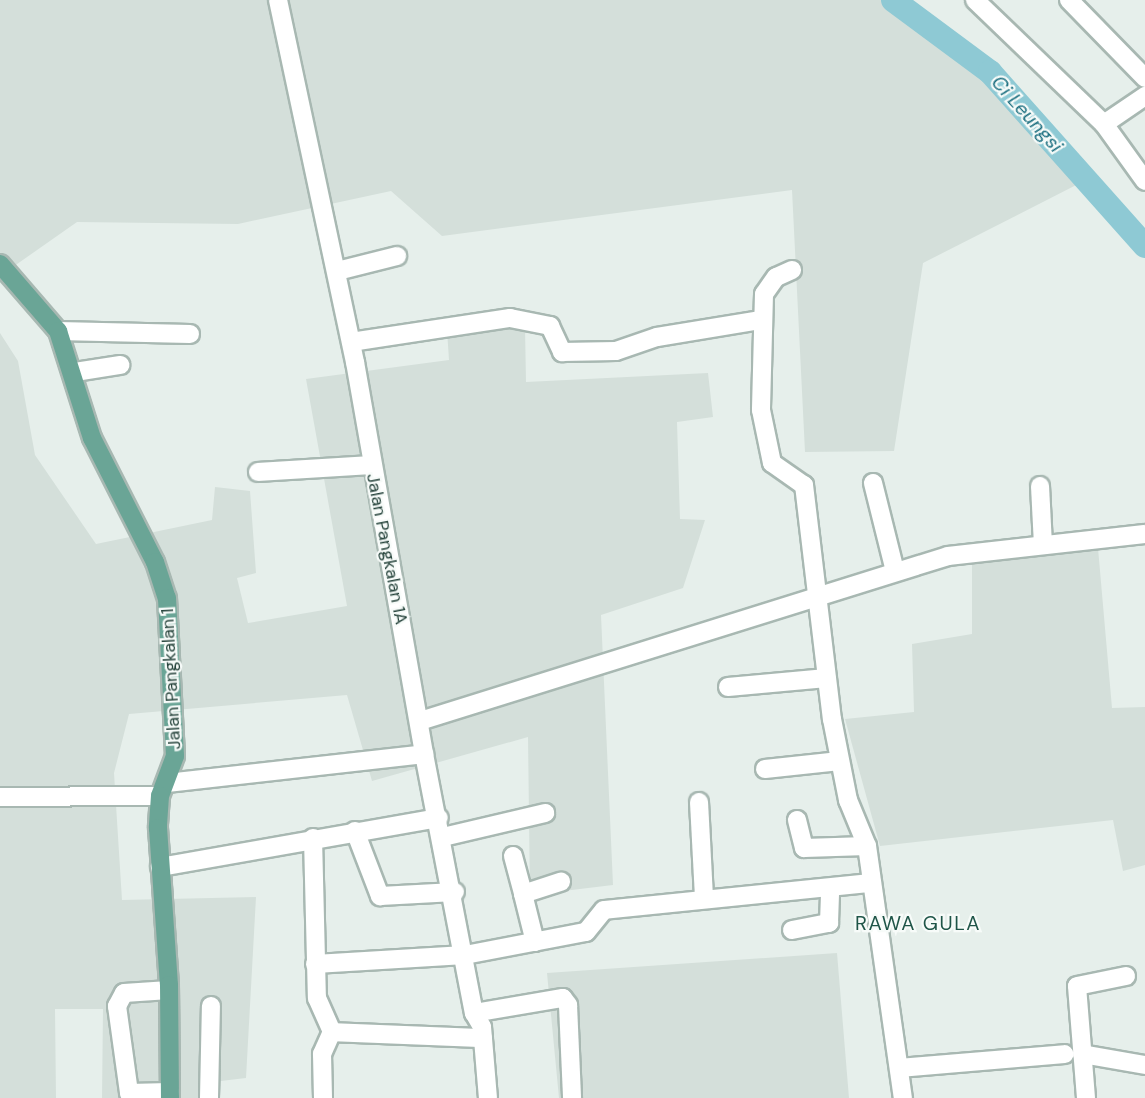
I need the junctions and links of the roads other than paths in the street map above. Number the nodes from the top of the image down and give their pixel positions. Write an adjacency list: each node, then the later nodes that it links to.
1 (278, 0): 10 (street, Jalan Pangkalan 1A)
2 (1069, 0): 4 (street)
3 (982, 2): 6 (street)
4 (1145, 78)
5 (1145, 96): 6 (street)
6 (1104, 124): 7 (street)
7 (1145, 181)
8 (397, 256): 10 (street)
9 (0, 264): 13 (main road, Jalan Pangkalan 1)
10 (337, 270): 15 (street, Jalan Pangkalan 1A)
11 (792, 270): 12 (street)
12 (760, 320): 15 (street); 25 (street)
13 (58, 331): 14 (street); 17 (main road, Jalan Pangkalan 1)
14 (190, 334)
15 (351, 342): 18 (street, Jalan Pangkalan 1A)
16 (120, 365): 17 (street)
17 (75, 372): 32 (main road, Jalan Pangkalan 1)
18 (371, 465): 19 (street); 28 (street, Jalan Pangkalan 1A)
19 (258, 472)
20 (873, 483): 24 (street)
21 (1040, 486): 23 (street)
22 (1145, 534): 23 (street)
23 (1043, 545): 24 (street)
24 (895, 571): 25 (street)
25 (817, 593): 26 (street); 28 (street)
26 (827, 678): 27 (street); 30 (street)
27 (728, 687)
28 (420, 721): 29 (street, Jalan Pangkalan 1A)
29 (424, 754): 32 (street); 36 (street, Jalan Pangkalan 1A)
30 (840, 761): 31 (street); 41 (street)
31 (765, 769)
32 (164, 790): 33 (street); 43 (main road, Jalan Pangkalan 1)
33 (0, 797)
34 (699, 801): 49 (street)
35 (545, 813): 39 (street)
36 (440, 818): 38 (street); 39 (street, Jalan Pangkalan 1A)
37 (798, 820): 41 (street)
38 (355, 831): 40 (street); 47 (street)
39 (443, 837): 47 (street, Jalan Pangkalan 1A)
40 (313, 838): 43 (street); 53 (street)
41 (867, 846): 45 (street)
42 (513, 856): 48 (street)
43 (160, 867): 55 (main road, Jalan Pangkalan 1)
44 (561, 882): 48 (street)
45 (872, 883): 49 (street); 62 (street)
46 (830, 890): 50 (street)
47 (455, 892): 52 (street, Jalan Pangkalan 1A)
48 (523, 894): 51 (street)
49 (704, 899): 51 (street)
50 (792, 930)
51 (535, 942): 52 (street)
52 (465, 955): 53 (street); 57 (street, Jalan Pangkalan 1A)
53 (315, 964): 58 (street)
54 (1126, 976): 60 (street)
55 (169, 990): 63 (main road, Jalan Pangkalan 1); 63 (street)
56 (211, 1006): 64 (street)
57 (474, 1013): 59 (street, Jalan Pangkalan 1A); 67 (street)
58 (332, 1032): 59 (street); 65 (street)
59 (483, 1038): 66 (street, Jalan Pangkalan 1A)
60 (1073, 1054): 61 (street); 62 (street); 69 (street)
61 (1145, 1065)
62 (899, 1068): 68 (street)
63 (170, 1095)
64 (209, 1098)
65 (323, 1098)
66 (488, 1098)
67 (572, 1098)
68 (903, 1098)
69 (1086, 1098)

